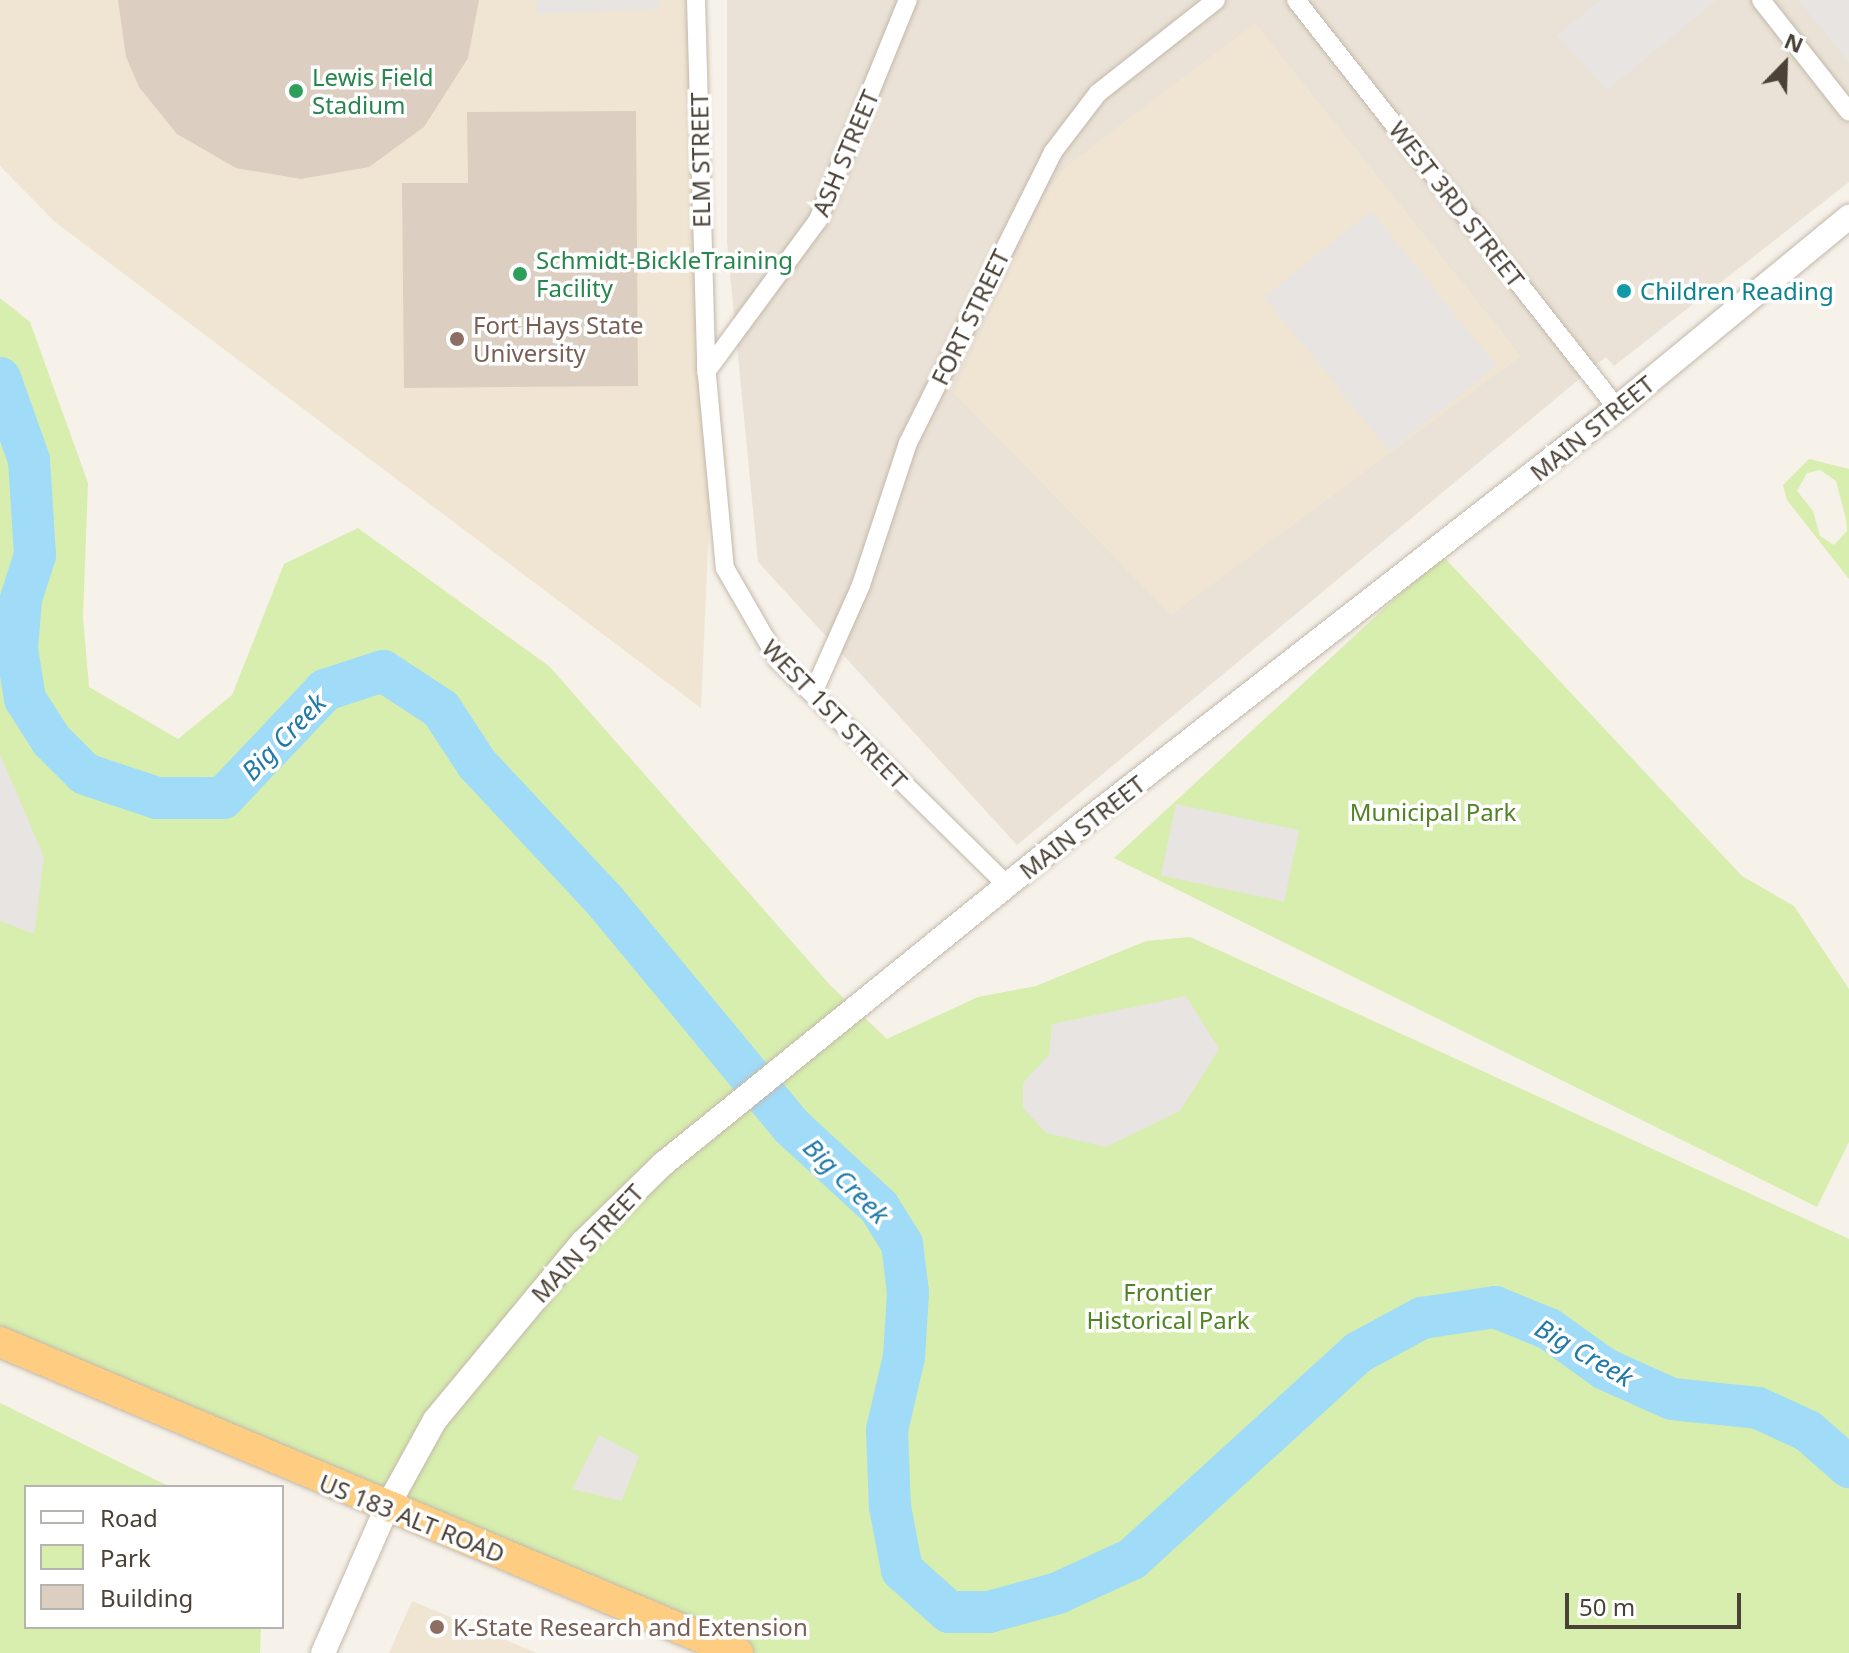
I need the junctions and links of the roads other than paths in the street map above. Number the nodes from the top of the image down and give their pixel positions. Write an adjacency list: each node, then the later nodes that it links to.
1 (696, 0): 8 (street, ELM STREET)
2 (908, 0): 8 (street, ASH STREET)
3 (1216, 0): 11 (street, FORT STREET)
4 (1296, 0): 9 (street, WEST 3RD STREET)
5 (1761, 0): 6 (street)
6 (1849, 112)
7 (1849, 217): 9 (street, MAIN STREET)
8 (706, 372): 10 (street, ELM STREET)
9 (1617, 408): 12 (street, MAIN STREET)
10 (715, 511): 11 (street, WEST 1ST STREET)
11 (813, 693): 12 (street, WEST 1ST STREET)
12 (1007, 885): 14 (street, MAIN STREET)
13 (0, 1342): 14 (highway, US 183 ALT ROAD)
14 (387, 1507): 15 (street, MAIN STREET); 16 (highway, US 183 ALT ROAD)
15 (323, 1653)
16 (738, 1653)

